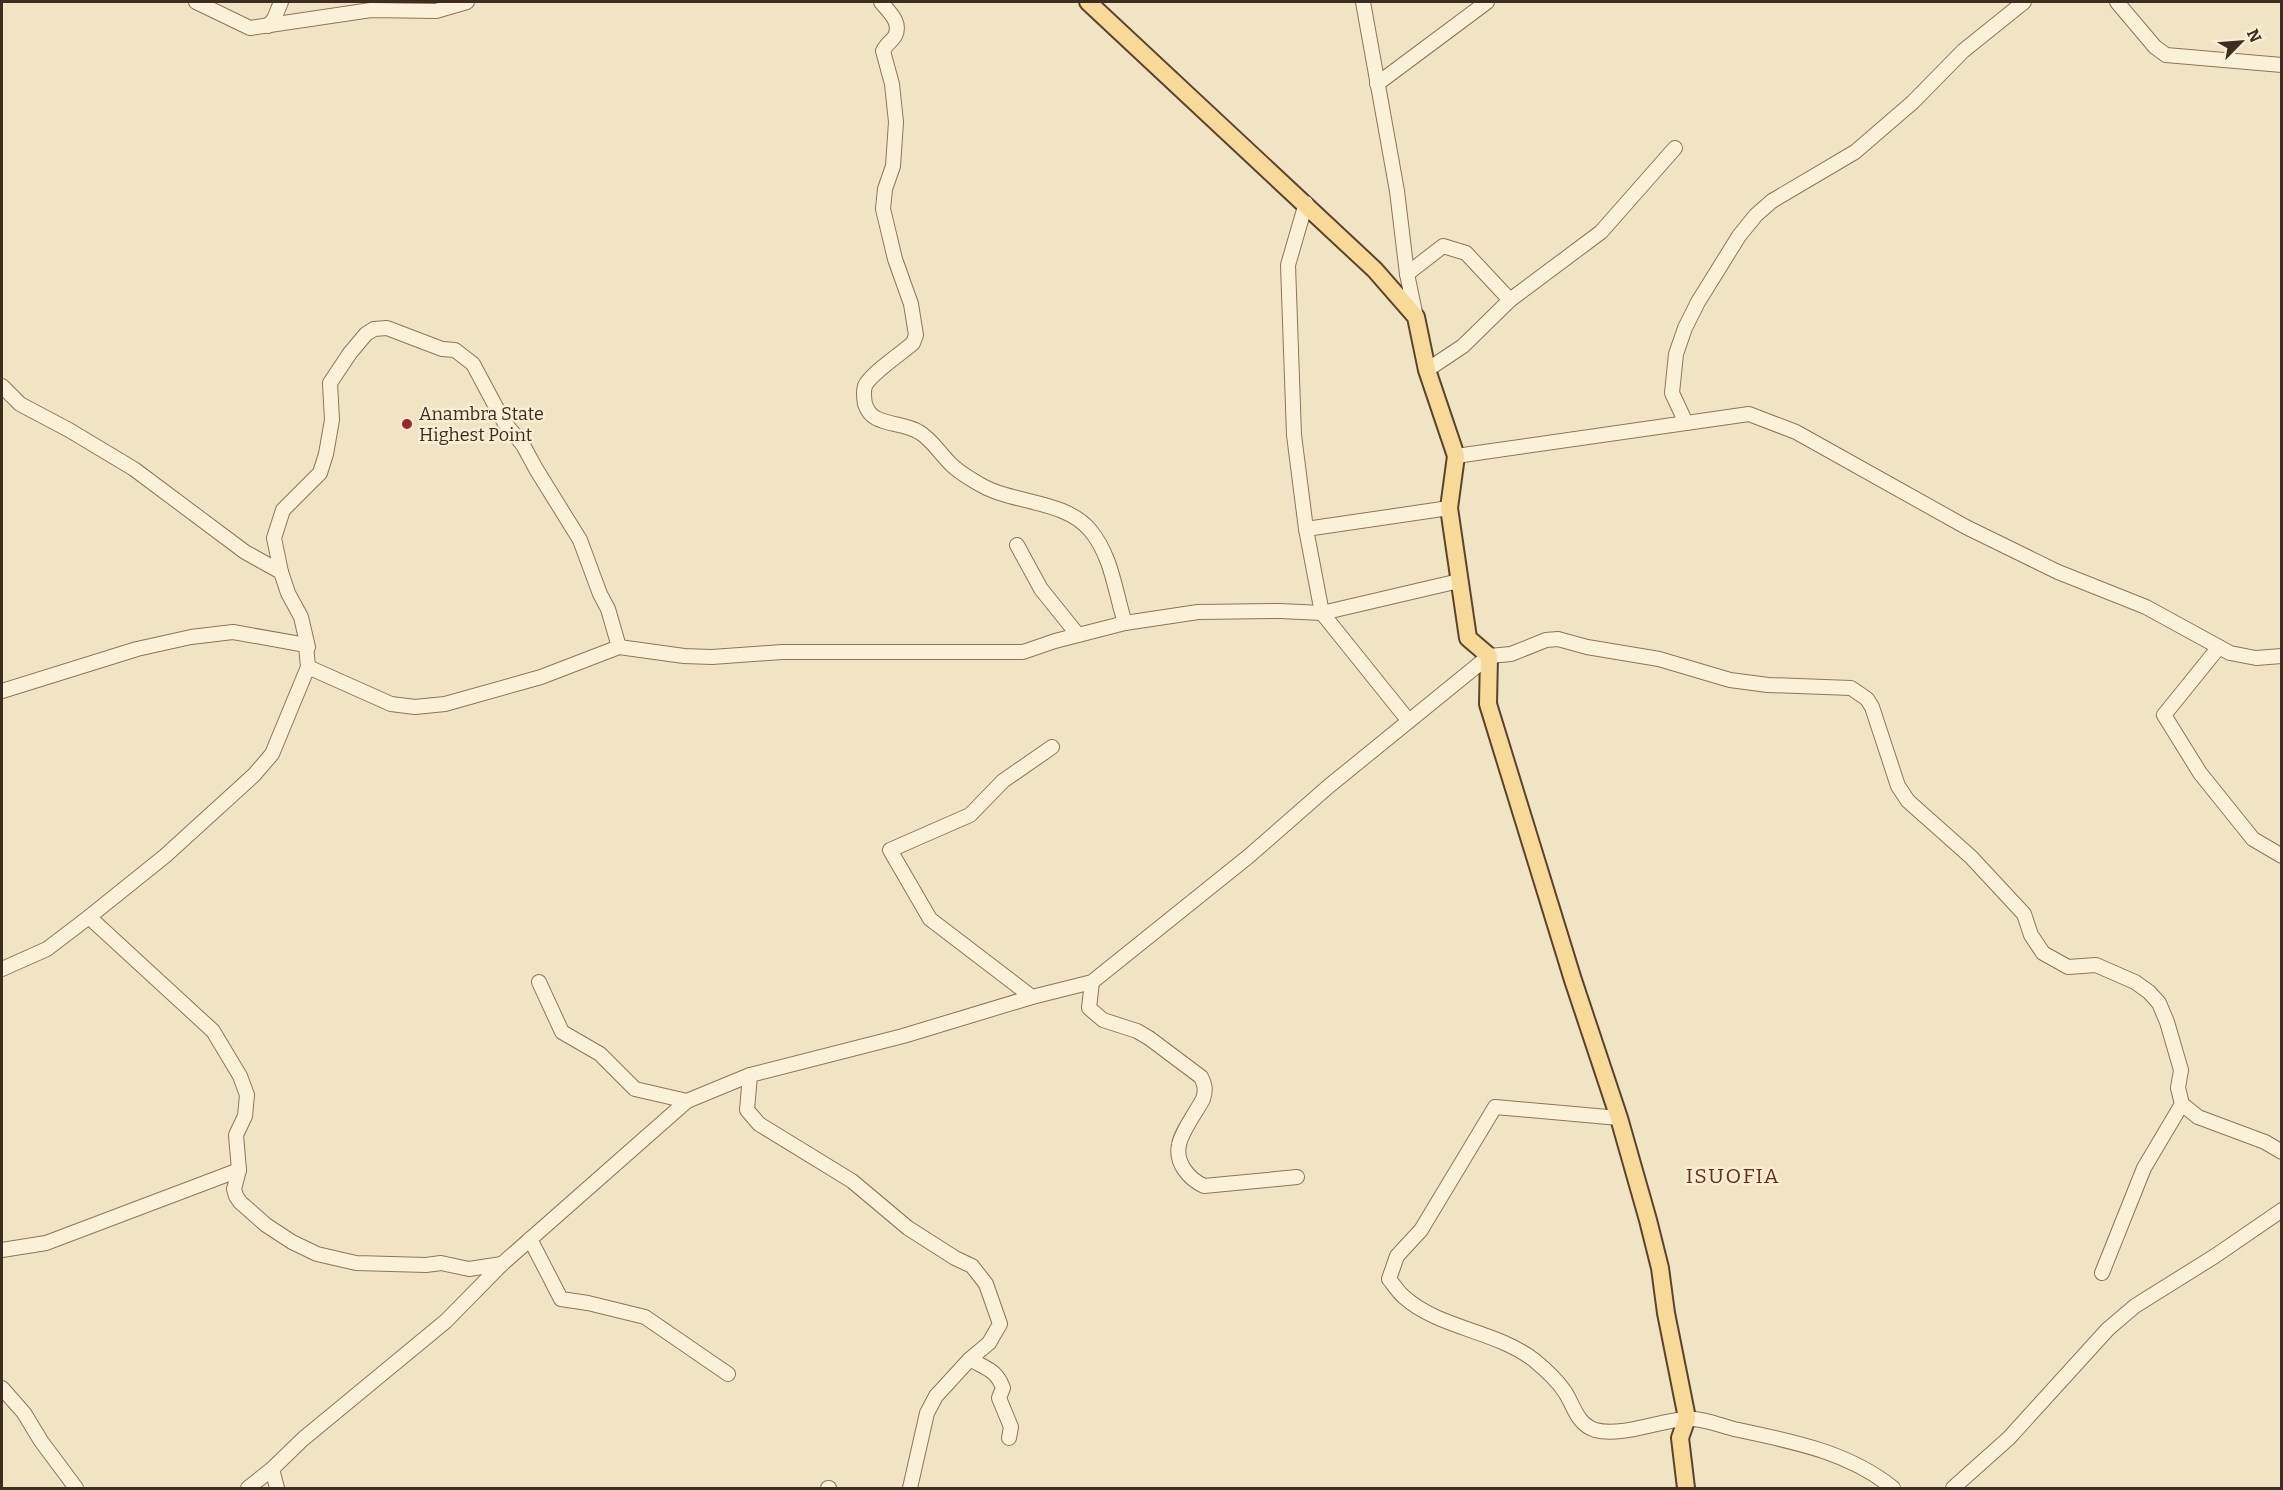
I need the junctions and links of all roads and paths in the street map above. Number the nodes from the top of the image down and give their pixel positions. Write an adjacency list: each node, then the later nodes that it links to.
1 (196, 2): 10 (street)
2 (281, 2): 10 (street)
3 (467, 2): 10 (street)
4 (881, 2): 28 (street)
5 (1088, 2): 14 (main road)
6 (1363, 2): 12 (street)
7 (1486, 2): 12 (street)
8 (2024, 2): 20 (street)
9 (2117, 2): 11 (street)
10 (268, 26)
11 (2282, 65)
12 (1377, 84): 15 (street)
13 (1675, 148): 16 (street)
14 (1306, 203): 17 (main road); 23 (street)
15 (1407, 274): 16 (street); 17 (street)
16 (1509, 300): 18 (street)
17 (1416, 317): 18 (main road)
18 (1427, 370): 21 (main road)
19 (2, 386): 25 (street)
20 (1686, 423): 21 (street); 32 (street)
21 (1456, 456): 22 (main road)
22 (1449, 508): 23 (street); 26 (main road)
23 (1306, 528): 27 (street)
24 (1017, 545): 29 (street)
25 (281, 572): 30 (street); 31 (street)
26 (1459, 581): 27 (street); 33 (main road)
27 (1322, 613): 28 (street); 37 (street)
28 (1125, 623): 29 (street)
29 (1078, 636): 31 (street)
30 (306, 645): 35 (street); 36 (street)
31 (619, 647): 35 (street)
32 (2219, 647): 34 (street); 39 (street)
33 (1489, 656): 37 (street); 47 (street); 48 (main road)
34 (2282, 656)
35 (309, 667): 40 (street)
36 (2, 691)
37 (1408, 720): 43 (street)
38 (1052, 747): 44 (street)
39 (2282, 856)
40 (89, 917): 41 (street); 50 (street)
41 (2, 969)
42 (539, 982): 46 (street)
43 (1092, 982): 44 (street); 51 (street)
44 (1032, 997): 45 (street)
45 (750, 1075): 46 (street); 57 (street)
46 (687, 1101): 53 (street)
47 (2182, 1104): 49 (street); 56 (street)
48 (1619, 1118): 60 (main road); 60 (street)
49 (2282, 1152)
50 (239, 1170): 54 (street); 55 (street)
51 (1297, 1177)
52 (2282, 1210): 69 (street)
53 (530, 1239): 55 (street); 58 (street)
54 (2, 1250)
55 (502, 1264): 62 (street)
56 (2102, 1273)
57 (970, 1359): 61 (street); 66 (street)
58 (728, 1374)
59 (2, 1388): 63 (street)
60 (1687, 1418): 67 (main road); 68 (street)
61 (1009, 1438)
62 (272, 1469): 64 (street); 65 (street)
63 (76, 1488)
64 (248, 1488)
65 (277, 1488)
66 (910, 1488)
67 (1686, 1488)
68 (1893, 1488)
69 (1953, 1488)

